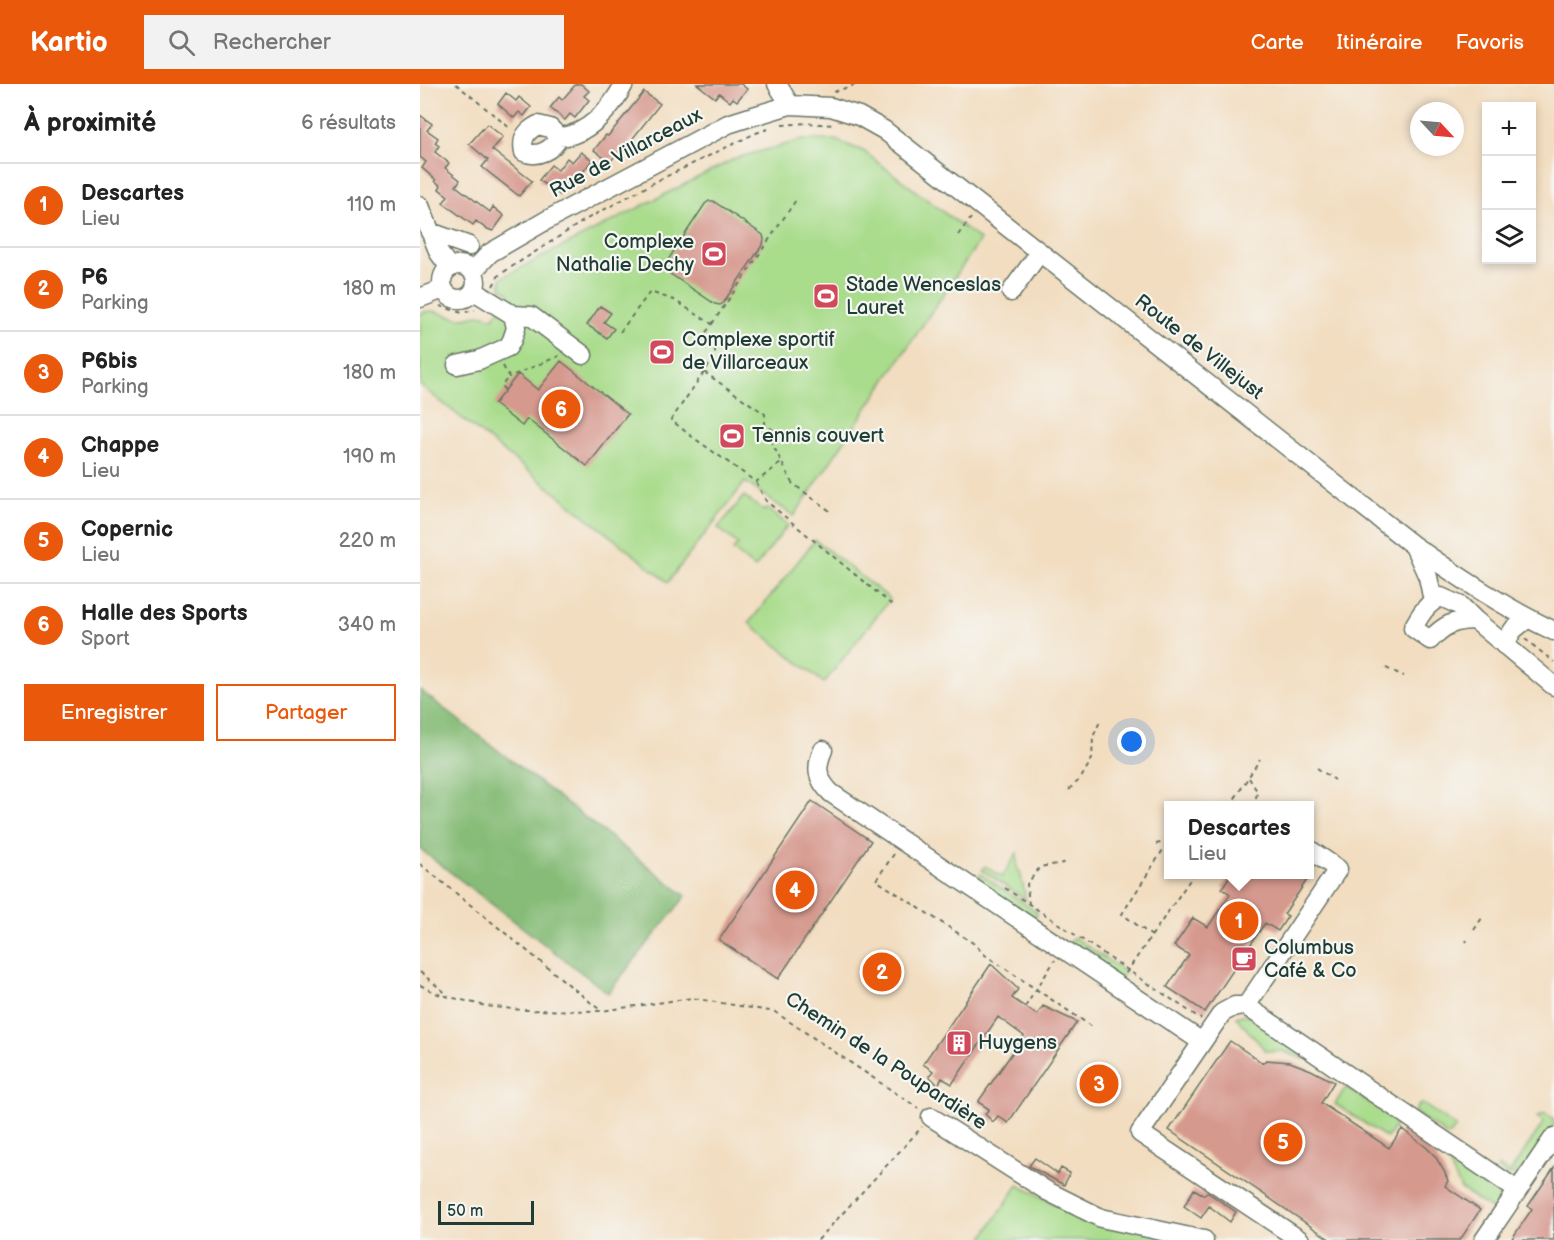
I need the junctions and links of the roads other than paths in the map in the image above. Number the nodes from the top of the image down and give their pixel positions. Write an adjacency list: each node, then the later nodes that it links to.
1 (624, 84): 5 (street)
2 (777, 84): 3 (street)
3 (790, 105): 4 (street, Rue de Villarceaux); 10 (street, Rue de Villarceaux)
4 (814, 106): 8 (street, Route de Villejust)
5 (525, 135)
6 (424, 219): 7 (street); 9 (street)
7 (469, 246)
8 (1040, 252): 11 (street); 18 (street, Route de Villejust)
9 (450, 268): 10 (street); 14 (street)
10 (473, 271): 12 (street)
11 (1011, 292)
12 (480, 295): 14 (street); 15 (street)
13 (420, 298): 14 (street)
14 (441, 298)
15 (513, 315): 16 (street); 17 (street)
16 (580, 352)
17 (457, 365)
18 (1414, 546): 19 (street); 20 (street, Route de Villejust)
19 (1432, 601): 21 (street); 21 (street)
20 (1527, 619): 22 (street, Route de Villejust); 23 (street)
21 (1475, 620): 23 (street)
22 (1554, 632)
23 (1504, 645): 24 (street)
24 (1554, 686)
25 (822, 750): 28 (street)
26 (1314, 853): 27 (street)
27 (1246, 1006): 28 (street); 31 (street)
28 (1202, 1042): 33 (street)
29 (931, 1117): 32 (street, Chemin de la Poupardière)
30 (1554, 1137): 31 (street)
31 (1517, 1190): 34 (street)
32 (1204, 1240)
33 (1300, 1240)
34 (1484, 1240)

